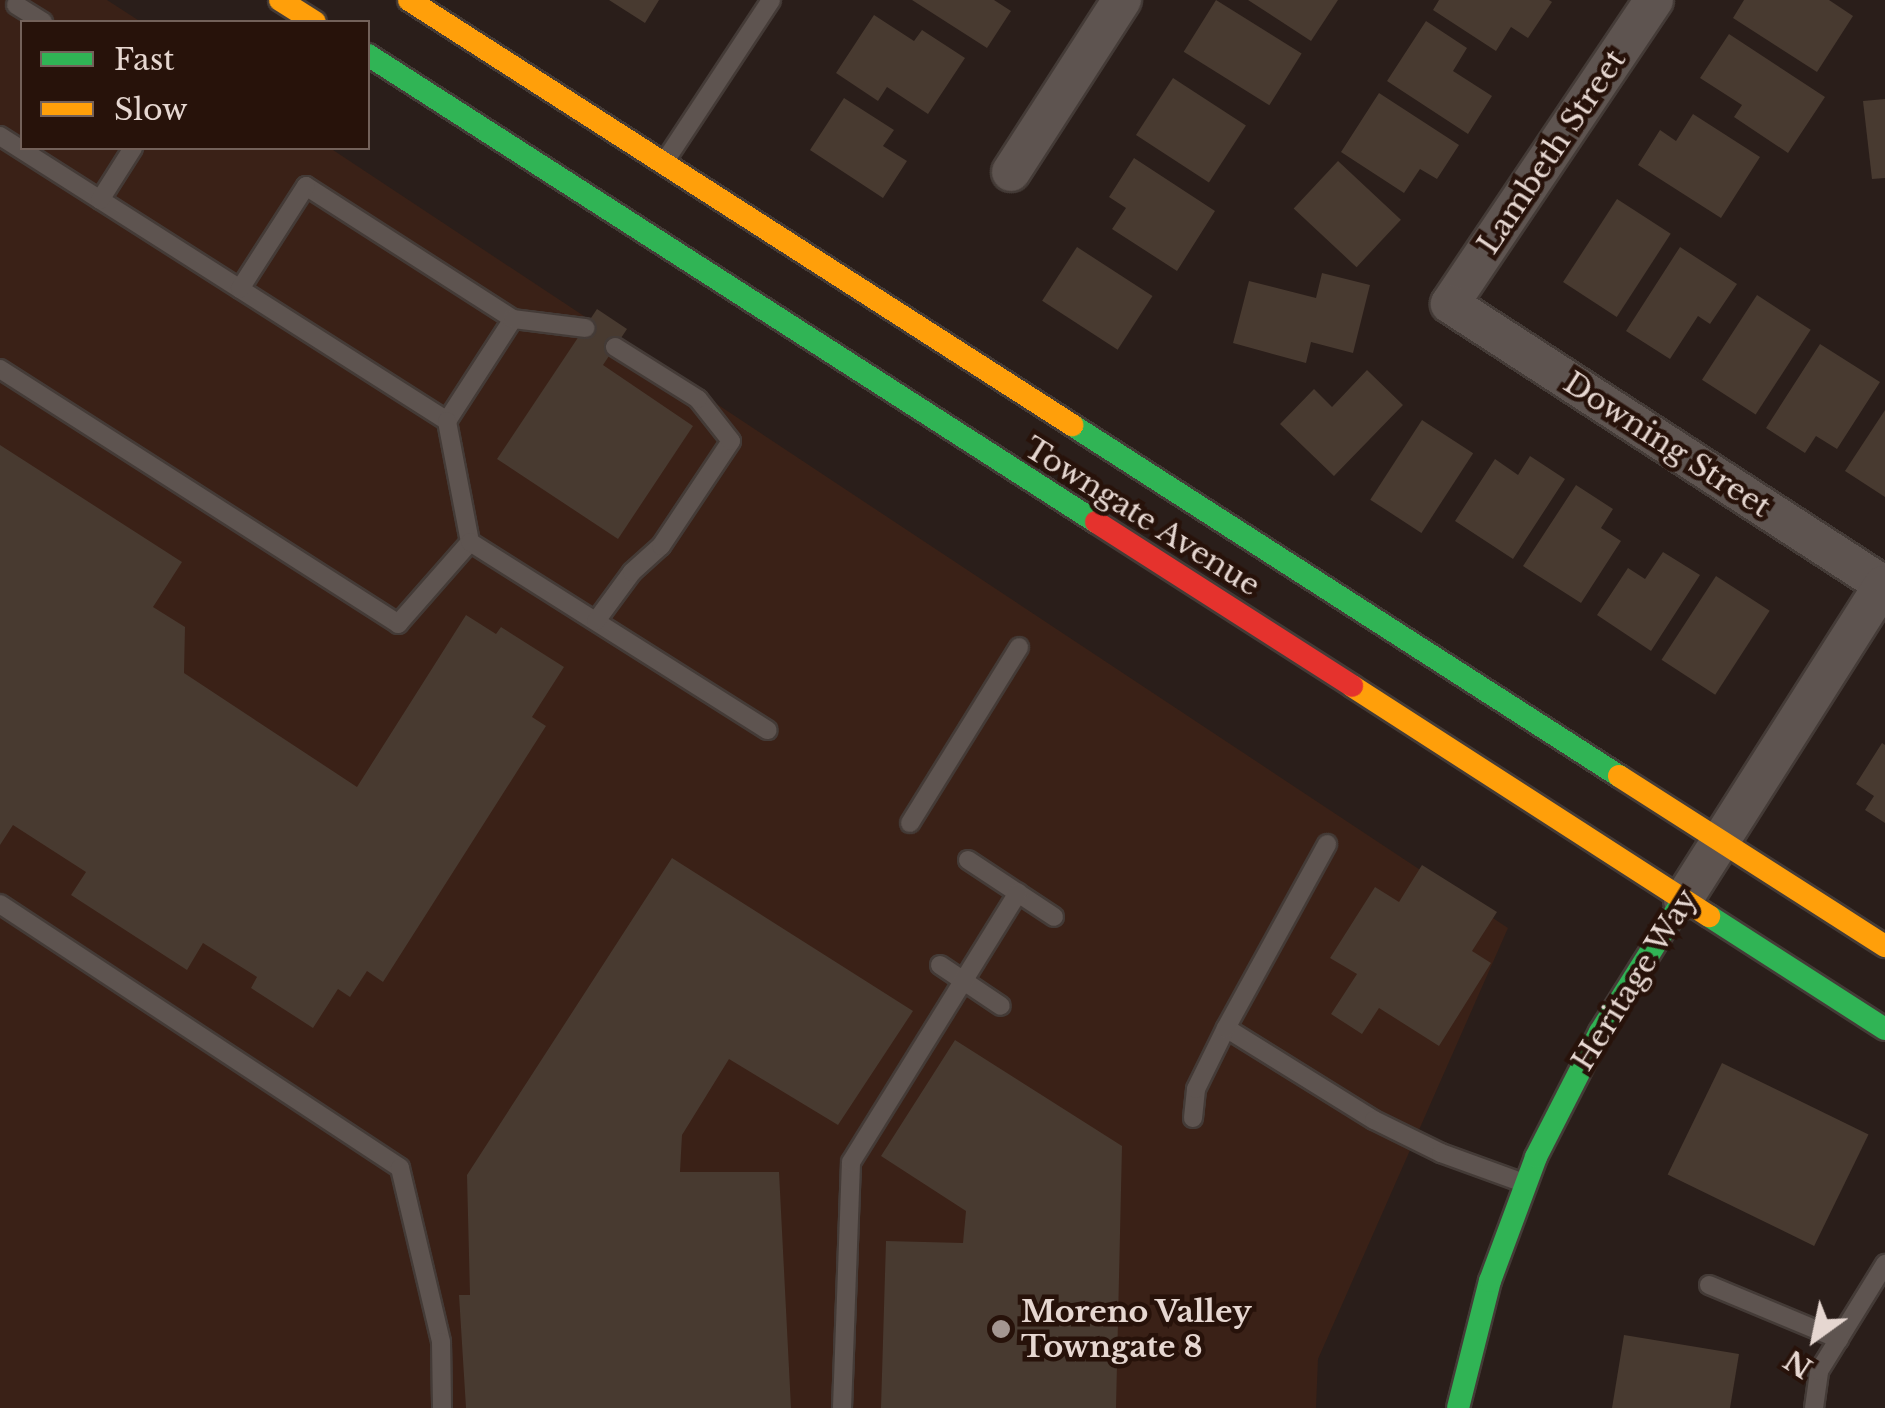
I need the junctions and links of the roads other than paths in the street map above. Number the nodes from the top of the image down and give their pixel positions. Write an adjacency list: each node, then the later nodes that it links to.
1 (280, 0): 8 (main road)
2 (409, 0): 12 (main road, Towngate Avenue)
3 (772, 0): 12 (lane)
4 (1122, 0): 14 (street)
5 (1654, 0): 17 (street, Lambeth Street)
6 (14, 6): 7 (lane)
7 (39, 20)
8 (313, 20)
9 (373, 47): 23 (main road, Towngate Avenue)
10 (22, 150): 15 (lane)
11 (132, 150): 15 (lane)
12 (664, 164): 13 (main road); 20 (main road, Towngate Avenue)
13 (628, 169)
14 (1011, 172)
15 (100, 200): 16 (lane)
16 (240, 289): 18 (lane); 24 (lane)
17 (1450, 304): 26 (street, Downing Street)
18 (513, 318): 19 (lane); 24 (lane)
19 (585, 328)
20 (908, 343): 23 (main road); 31 (main road, Towngate Avenue)
21 (615, 347): 27 (lane)
22 (0, 369): 25 (lane)
23 (881, 388): 35 (main road, Towngate Avenue)
24 (447, 421): 25 (lane)
25 (470, 542): 27 (lane)
26 (1884, 586): 31 (street, Heritage Way)
27 (596, 621): 29 (lane)
28 (1020, 646): 30 (lane)
29 (767, 730)
30 (910, 823)
31 (1721, 841): 35 (street, Heritage Way); 38 (main road, Towngate Avenue)
32 (1327, 844): 42 (lane)
33 (968, 860): 34 (lane)
34 (1018, 893): 37 (lane); 40 (lane)
35 (1683, 900): 43 (main road, Towngate Avenue); 45 (main road, Heritage Way)
36 (0, 904): 49 (lane)
37 (1054, 916)
38 (1885, 946)
39 (940, 965): 40 (lane)
40 (964, 980): 41 (lane); 50 (lane)
41 (1001, 1006)
42 (1226, 1028): 44 (lane); 45 (lane)
43 (1885, 1029)
44 (1193, 1118)
45 (1524, 1184): 51 (main road, Heritage Way)
46 (1885, 1264): 48 (lane)
47 (1710, 1285): 48 (lane)
48 (1839, 1339): 52 (lane)
49 (442, 1408)
50 (842, 1408)
51 (1458, 1408)
52 (1814, 1408)

